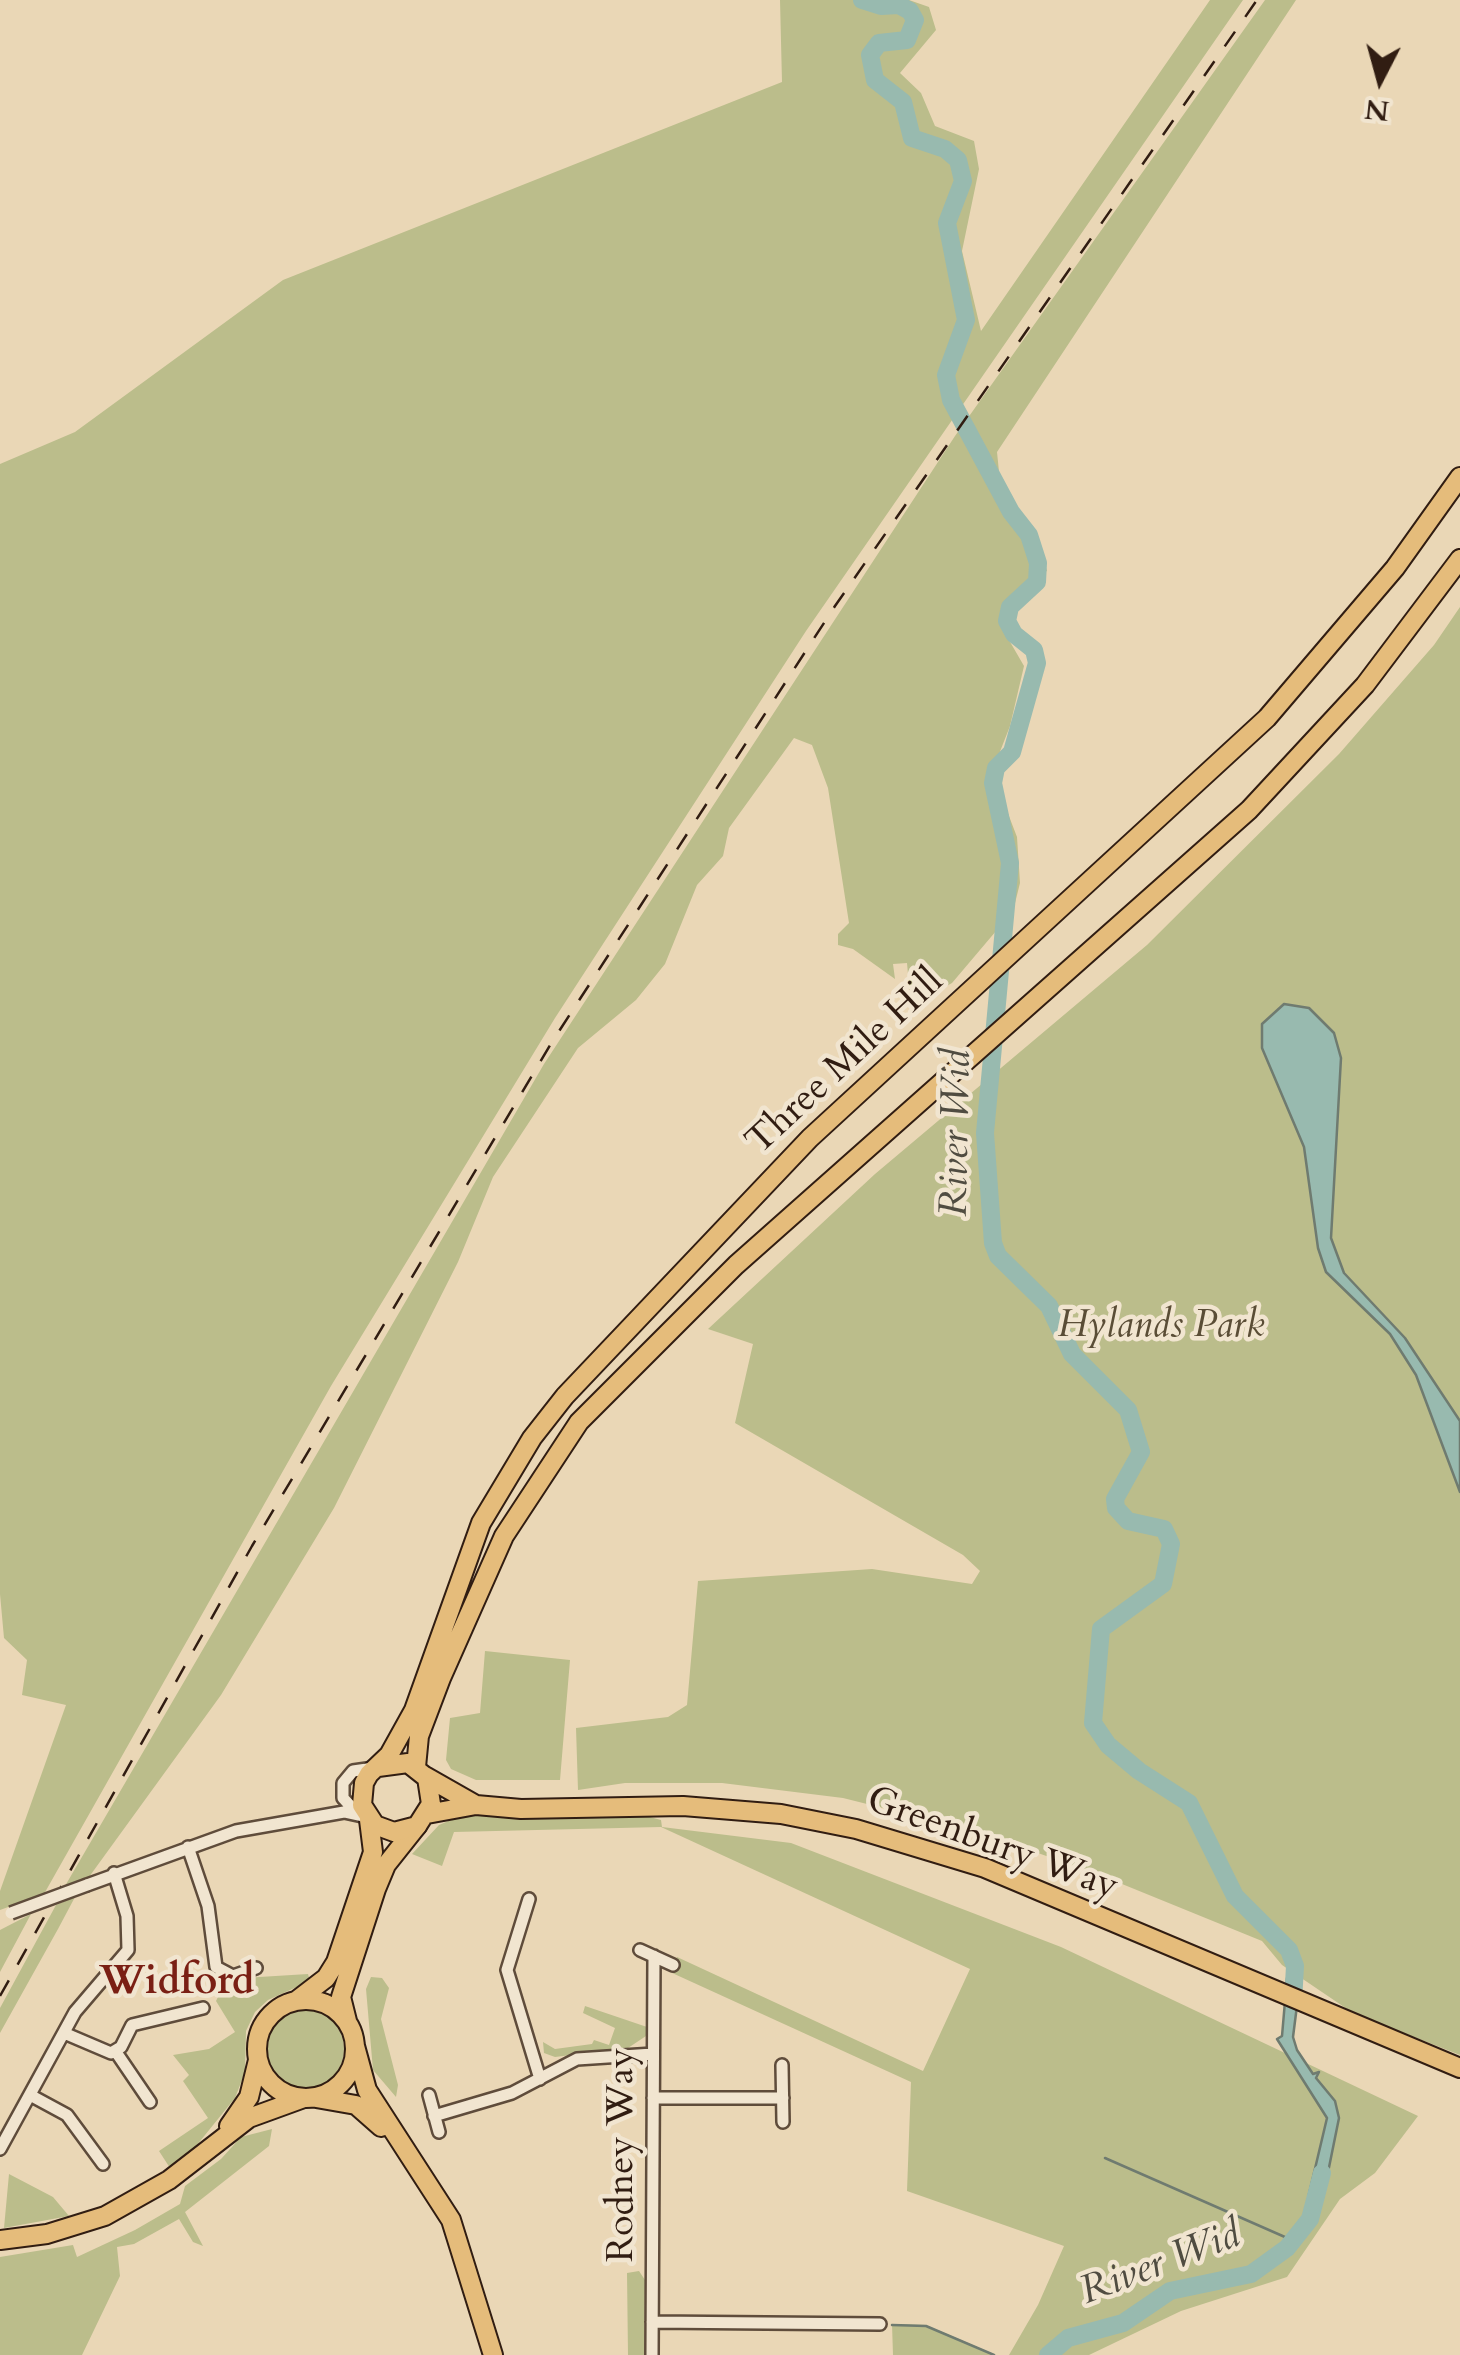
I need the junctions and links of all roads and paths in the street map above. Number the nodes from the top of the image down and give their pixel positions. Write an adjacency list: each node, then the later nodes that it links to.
1 (1460, 477): 3 (main road, Three Mile Hill)
2 (1460, 560): 4 (main road, Three Mile Hill)
3 (376, 1767): 4 (main road); 5 (street); 7 (main road)
4 (420, 1771): 6 (main road, Greenbury Way); 9 (main road)
5 (342, 1788): 7 (street); 8 (street)
6 (476, 1805): 9 (main road, Greenbury Way); 27 (main road, Greenbury Way)
7 (365, 1817): 8 (street); 9 (main road); 18 (main road)
8 (300, 1820): 10 (street)
9 (422, 1820): 20 (main road)
10 (188, 1847): 11 (street); 17 (street)
11 (114, 1874): 13 (street, bridge); 21 (street)
12 (529, 1899): 28 (street)
13 (6, 1917)
14 (640, 1950): 15 (street)
15 (654, 1956): 16 (street); 24 (street, Rodney Way)
16 (673, 1965)
17 (256, 1968)
18 (296, 2001): 20 (main road); 25 (main road)
19 (203, 2008): 23 (street)
20 (349, 2026): 22 (main road)
21 (64, 2033): 23 (street); 30 (street)
22 (355, 2046): 31 (main road); 39 (main road)
23 (116, 2052): 34 (street)
24 (653, 2054): 28 (street); 32 (street, Rodney Way)
25 (258, 2059): 31 (main road); 38 (main road)
26 (782, 2065): 33 (street)
27 (1460, 2068)
28 (540, 2079): 35 (street)
29 (429, 2094): 35 (street)
30 (30, 2095): 40 (street); 41 (street)
31 (308, 2098): 38 (main road); 39 (main road)
32 (653, 2098): 33 (street); 43 (street, Rodney Way)
33 (782, 2098): 36 (street)
34 (150, 2102)
35 (434, 2116): 37 (street)
36 (783, 2122)
37 (439, 2132)
38 (224, 2135): 42 (main road)
39 (396, 2138): 45 (main road)
40 (0, 2149)
41 (103, 2164)
42 (0, 2240)
43 (652, 2322): 44 (street); 46 (street, Rodney Way)
44 (880, 2324)
45 (492, 2355)
46 (652, 2355)

